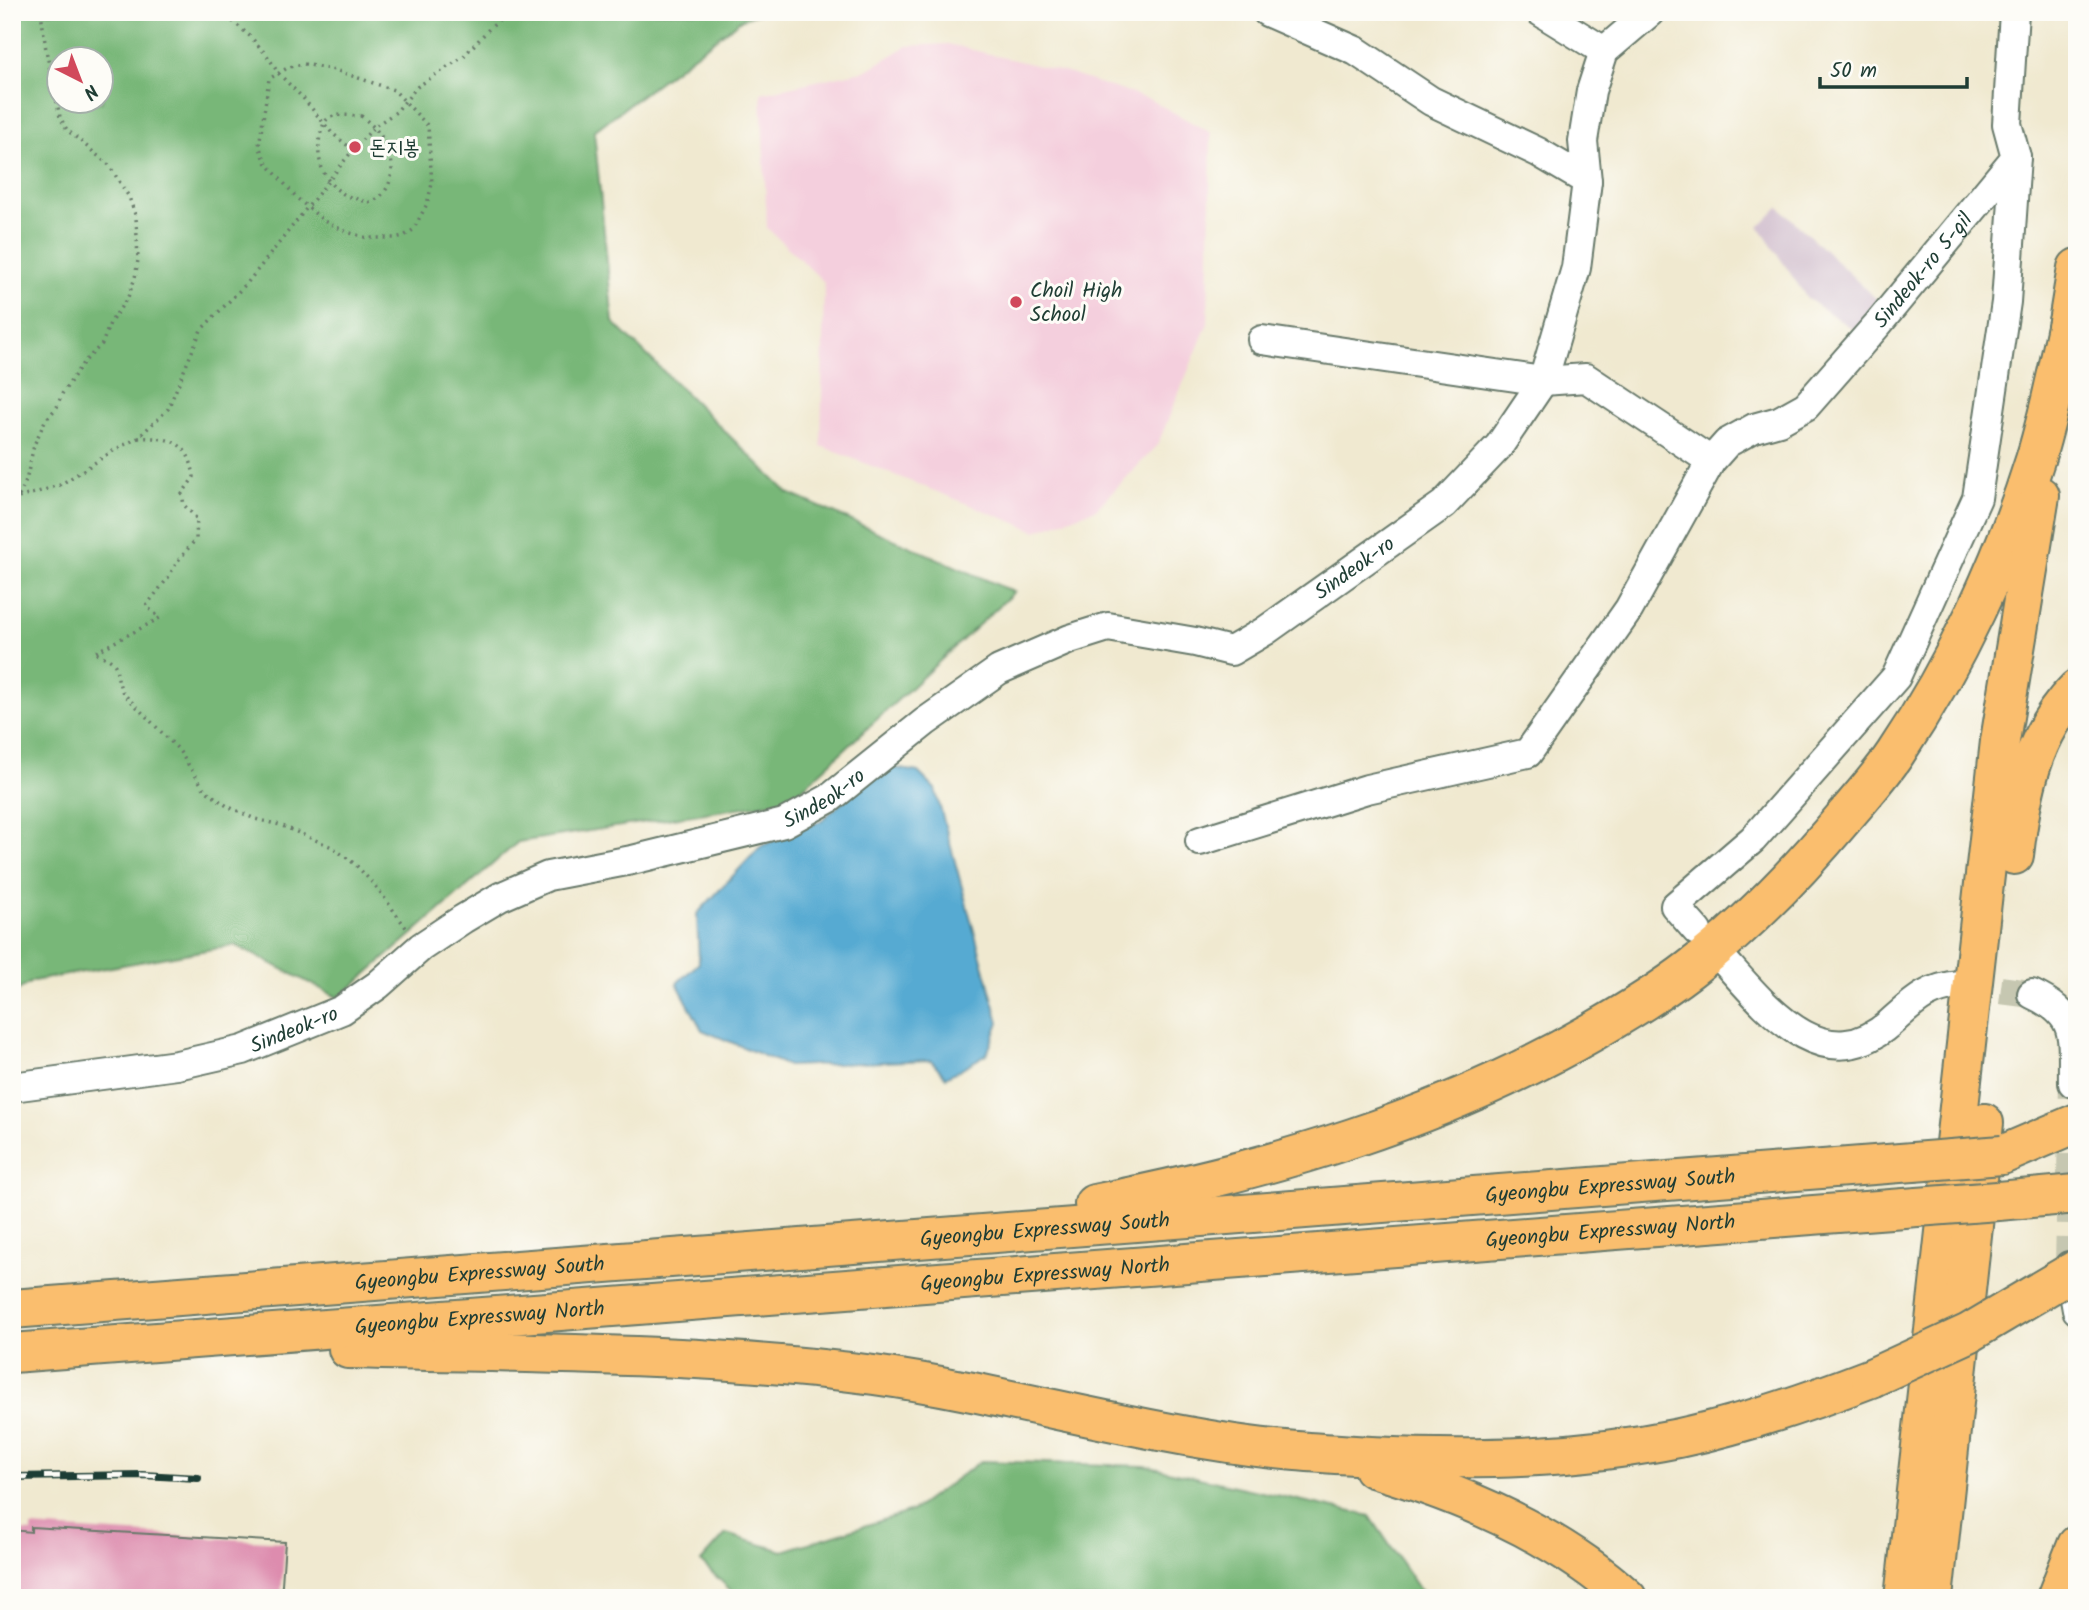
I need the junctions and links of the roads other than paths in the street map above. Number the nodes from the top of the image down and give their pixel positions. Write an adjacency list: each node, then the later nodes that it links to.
1 (1267, 12): 7 (street)
2 (1541, 12): 5 (street)
3 (1650, 12): 5 (street)
4 (2014, 12): 6 (street)
5 (1604, 51): 7 (street, Sindeok-ro)
6 (2016, 157): 12 (street, Sindeok-ro 5-gil); 15 (street)
7 (1587, 181): 11 (street, Sindeok-ro)
8 (2077, 268): 9 (highway)
9 (2068, 322): 25 (highway); 34 (highway)
10 (1262, 341): 11 (street)
11 (1543, 381): 12 (street); 20 (street, Sindeok-ro)
12 (1711, 461): 14 (street, Sindeok-ro 5-gil)
13 (2077, 689): 35 (highway)
14 (1200, 841)
15 (1697, 931)
16 (1727, 964): 17 (street)
17 (1959, 985)
18 (2032, 994): 19 (street)
19 (2073, 1083)
20 (12, 1087)
21 (2077, 1123): 23 (highway)
22 (2077, 1149): 23 (highway, Gyeongbu Expressway South)
23 (2002, 1155): 25 (highway, Gyeongbu Expressway South, bridge)
24 (2077, 1195): 29 (highway, Gyeongbu Expressway North, bridge)
25 (871, 1243): 27 (highway, Gyeongbu Expressway South)
26 (2073, 1267): 28 (street); 31 (highway, bridge)
27 (12, 1309)
28 (2077, 1310)
29 (139, 1343): 30 (highway, Gyeongbu Expressway North); 31 (highway)
30 (12, 1353)
31 (1278, 1449): 33 (highway)
32 (2077, 1545): 36 (highway)
33 (1627, 1598)
34 (1904, 1598)
35 (1933, 1598)
36 (2056, 1598)

